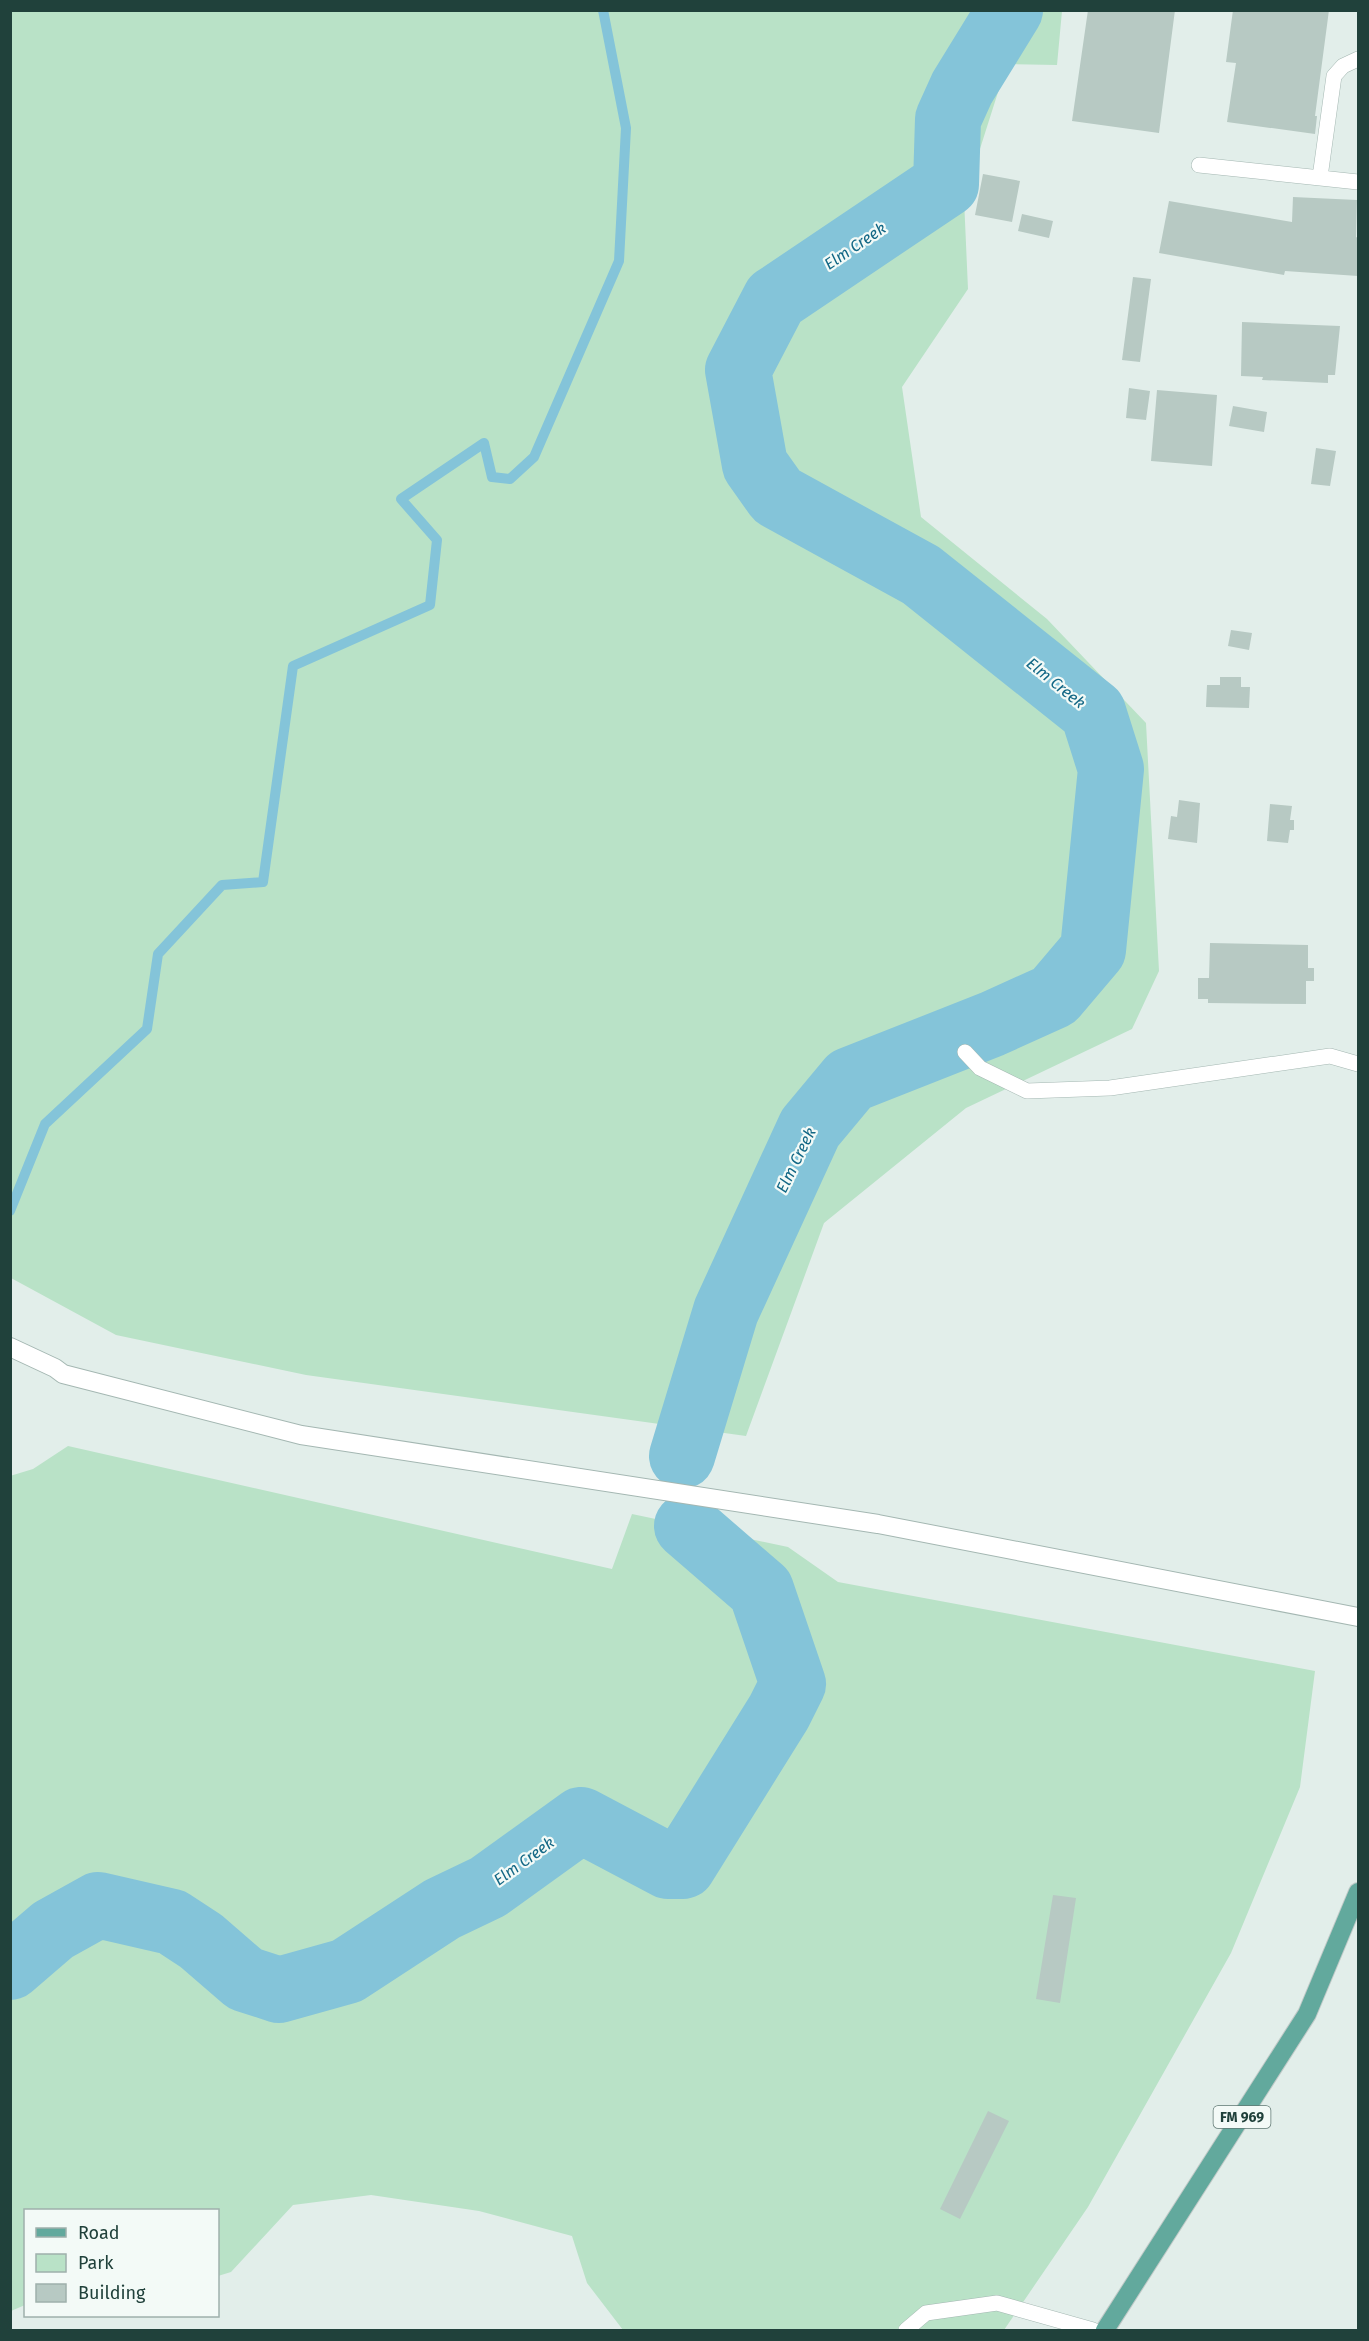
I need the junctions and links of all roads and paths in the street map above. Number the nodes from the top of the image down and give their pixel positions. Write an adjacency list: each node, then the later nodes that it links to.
1 (1359, 59): 3 (lane)
2 (1199, 165): 3 (lane)
3 (1320, 177): 4 (lane)
4 (1359, 182)
5 (964, 1052): 6 (lane)
6 (1359, 1064)
7 (10, 1347): 8 (street)
8 (1359, 1617)
9 (1359, 1892): 12 (main road, FM 969 / FM 969)
10 (906, 2331): 11 (lane)
11 (1093, 2331)
12 (1105, 2331)

